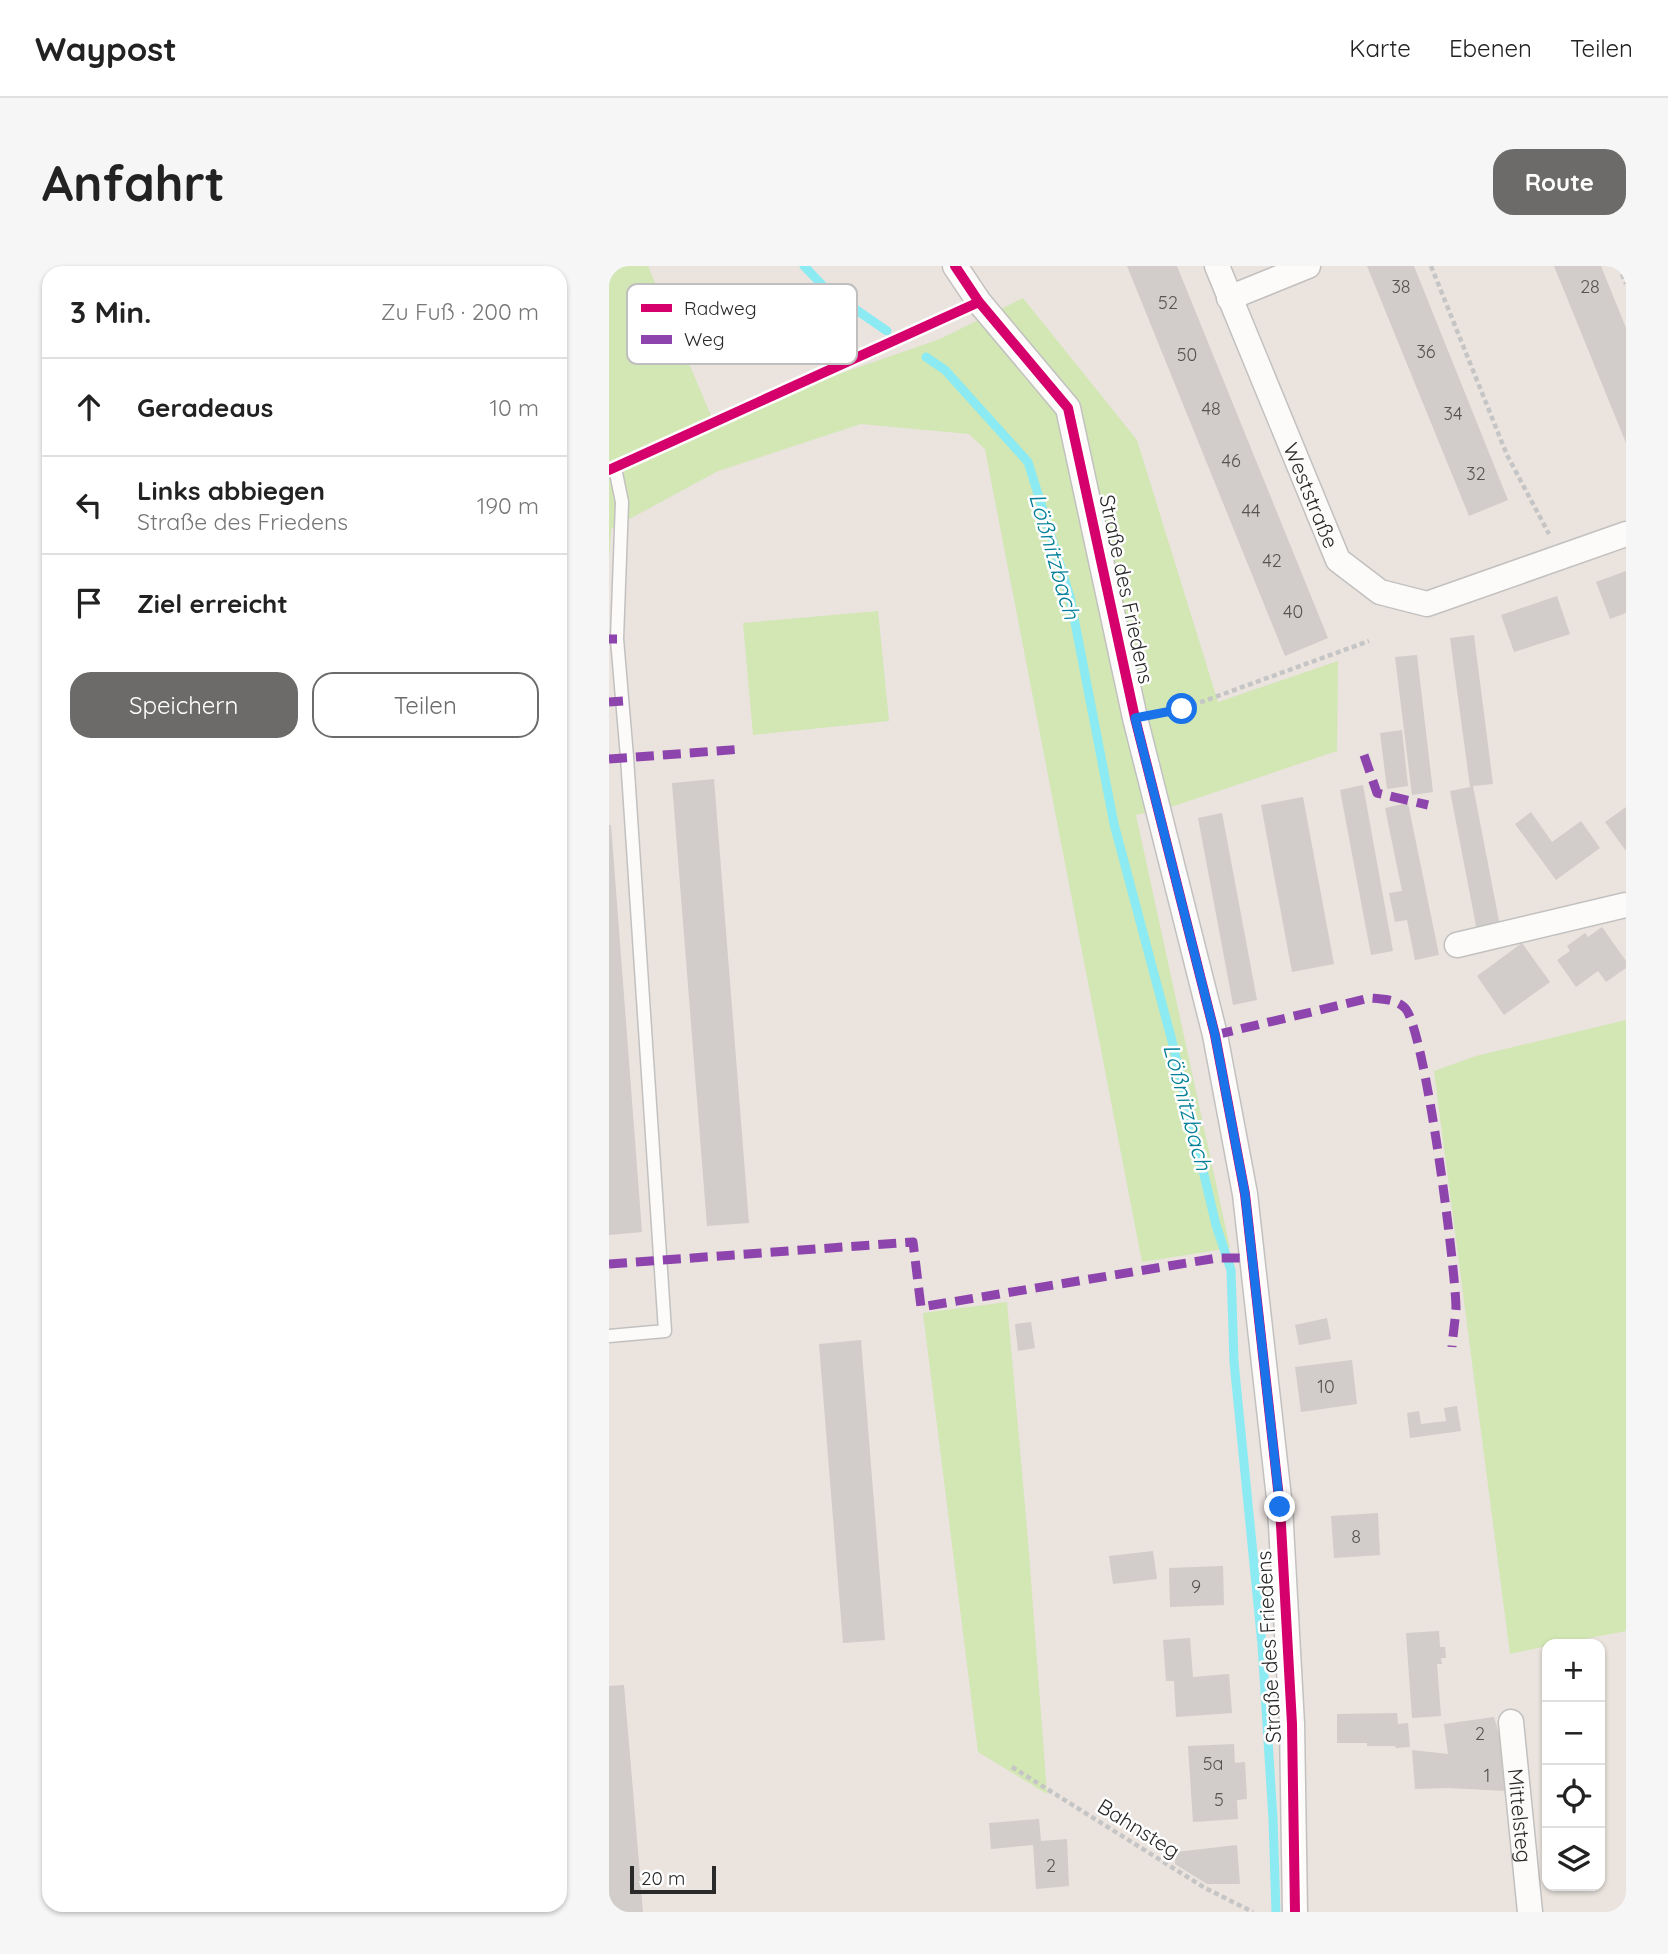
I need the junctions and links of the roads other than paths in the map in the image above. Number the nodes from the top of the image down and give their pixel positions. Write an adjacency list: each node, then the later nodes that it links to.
1 (955, 266): 11 (street, Straße des Friedens)
2 (1217, 266): 4 (street, Weststraße)
3 (1308, 266): 4 (street)
4 (1229, 298): 6 (street, Weststraße)
5 (615, 468): 9 (lane)
6 (1626, 534)
7 (1626, 905): 8 (street)
8 (1457, 945)
9 (609, 1336)
10 (1511, 1721): 12 (street, Mittelsteg)
11 (1295, 1912)
12 (1530, 1912)

